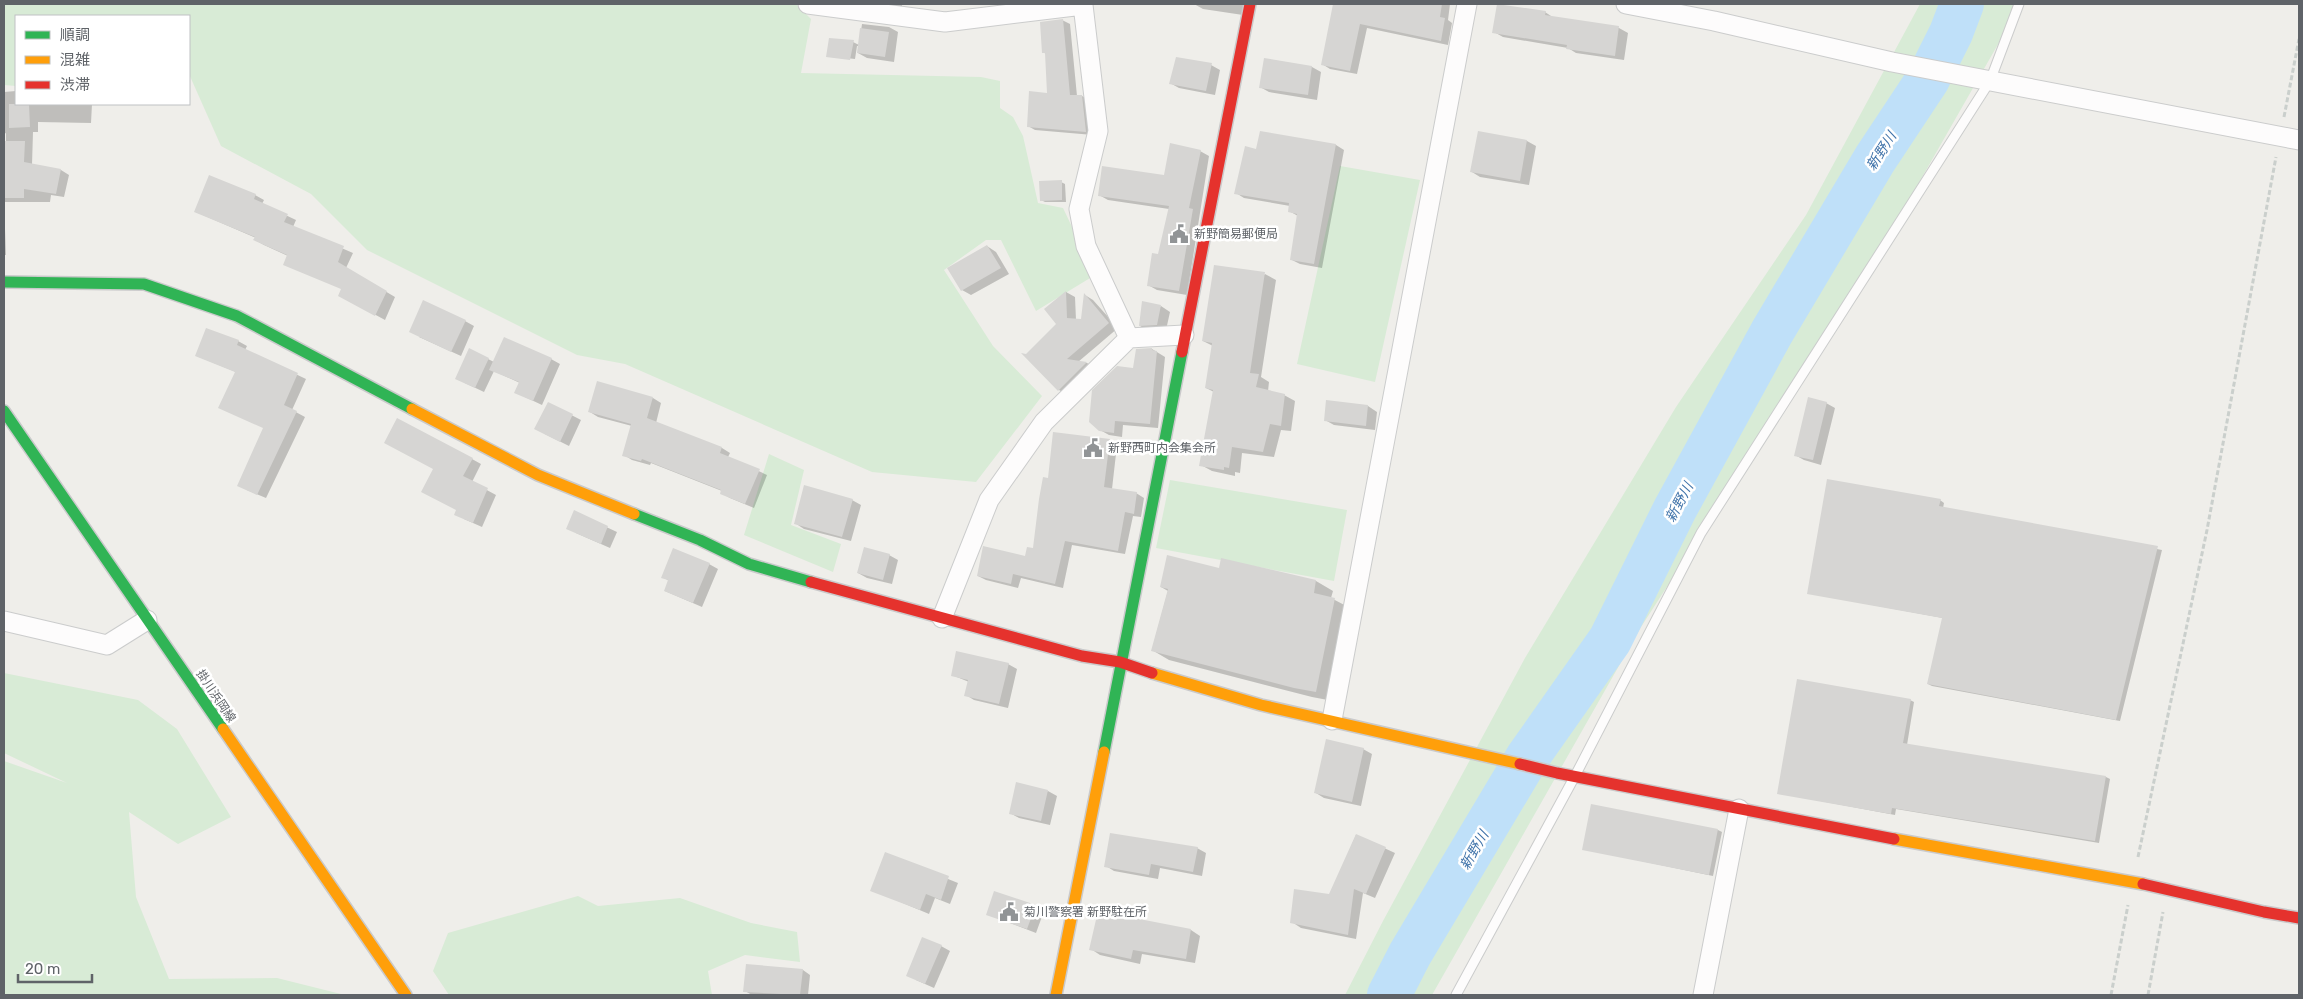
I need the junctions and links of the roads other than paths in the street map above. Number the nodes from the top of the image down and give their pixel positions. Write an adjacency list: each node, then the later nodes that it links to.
1 (808, 4): 2 (street)
2 (1083, 4): 12 (street)
3 (1250, 4): 11 (street)
4 (1467, 4): 18 (street)
5 (1626, 4): 7 (street)
6 (2019, 4): 8 (lane)
7 (1679, 9): 8 (street)
8 (1990, 81): 9 (street); 19 (lane)
9 (2299, 140)
10 (4, 282): 14 (street)
11 (1184, 335): 12 (street); 17 (street)
12 (1128, 338): 14 (street)
13 (4, 411): 15 (street, 掛川浜岡線)
14 (942, 618): 17 (street)
15 (147, 620): 16 (street); 22 (street, 掛川浜岡線)
16 (4, 621)
17 (1120, 662): 18 (street); 23 (street)
18 (1332, 720): 19 (street)
19 (1575, 776): 20 (street); 24 (lane)
20 (1739, 809): 21 (street); 25 (street)
21 (2299, 918)
22 (406, 995)
23 (1056, 995)
24 (1456, 995)
25 (1703, 995)

